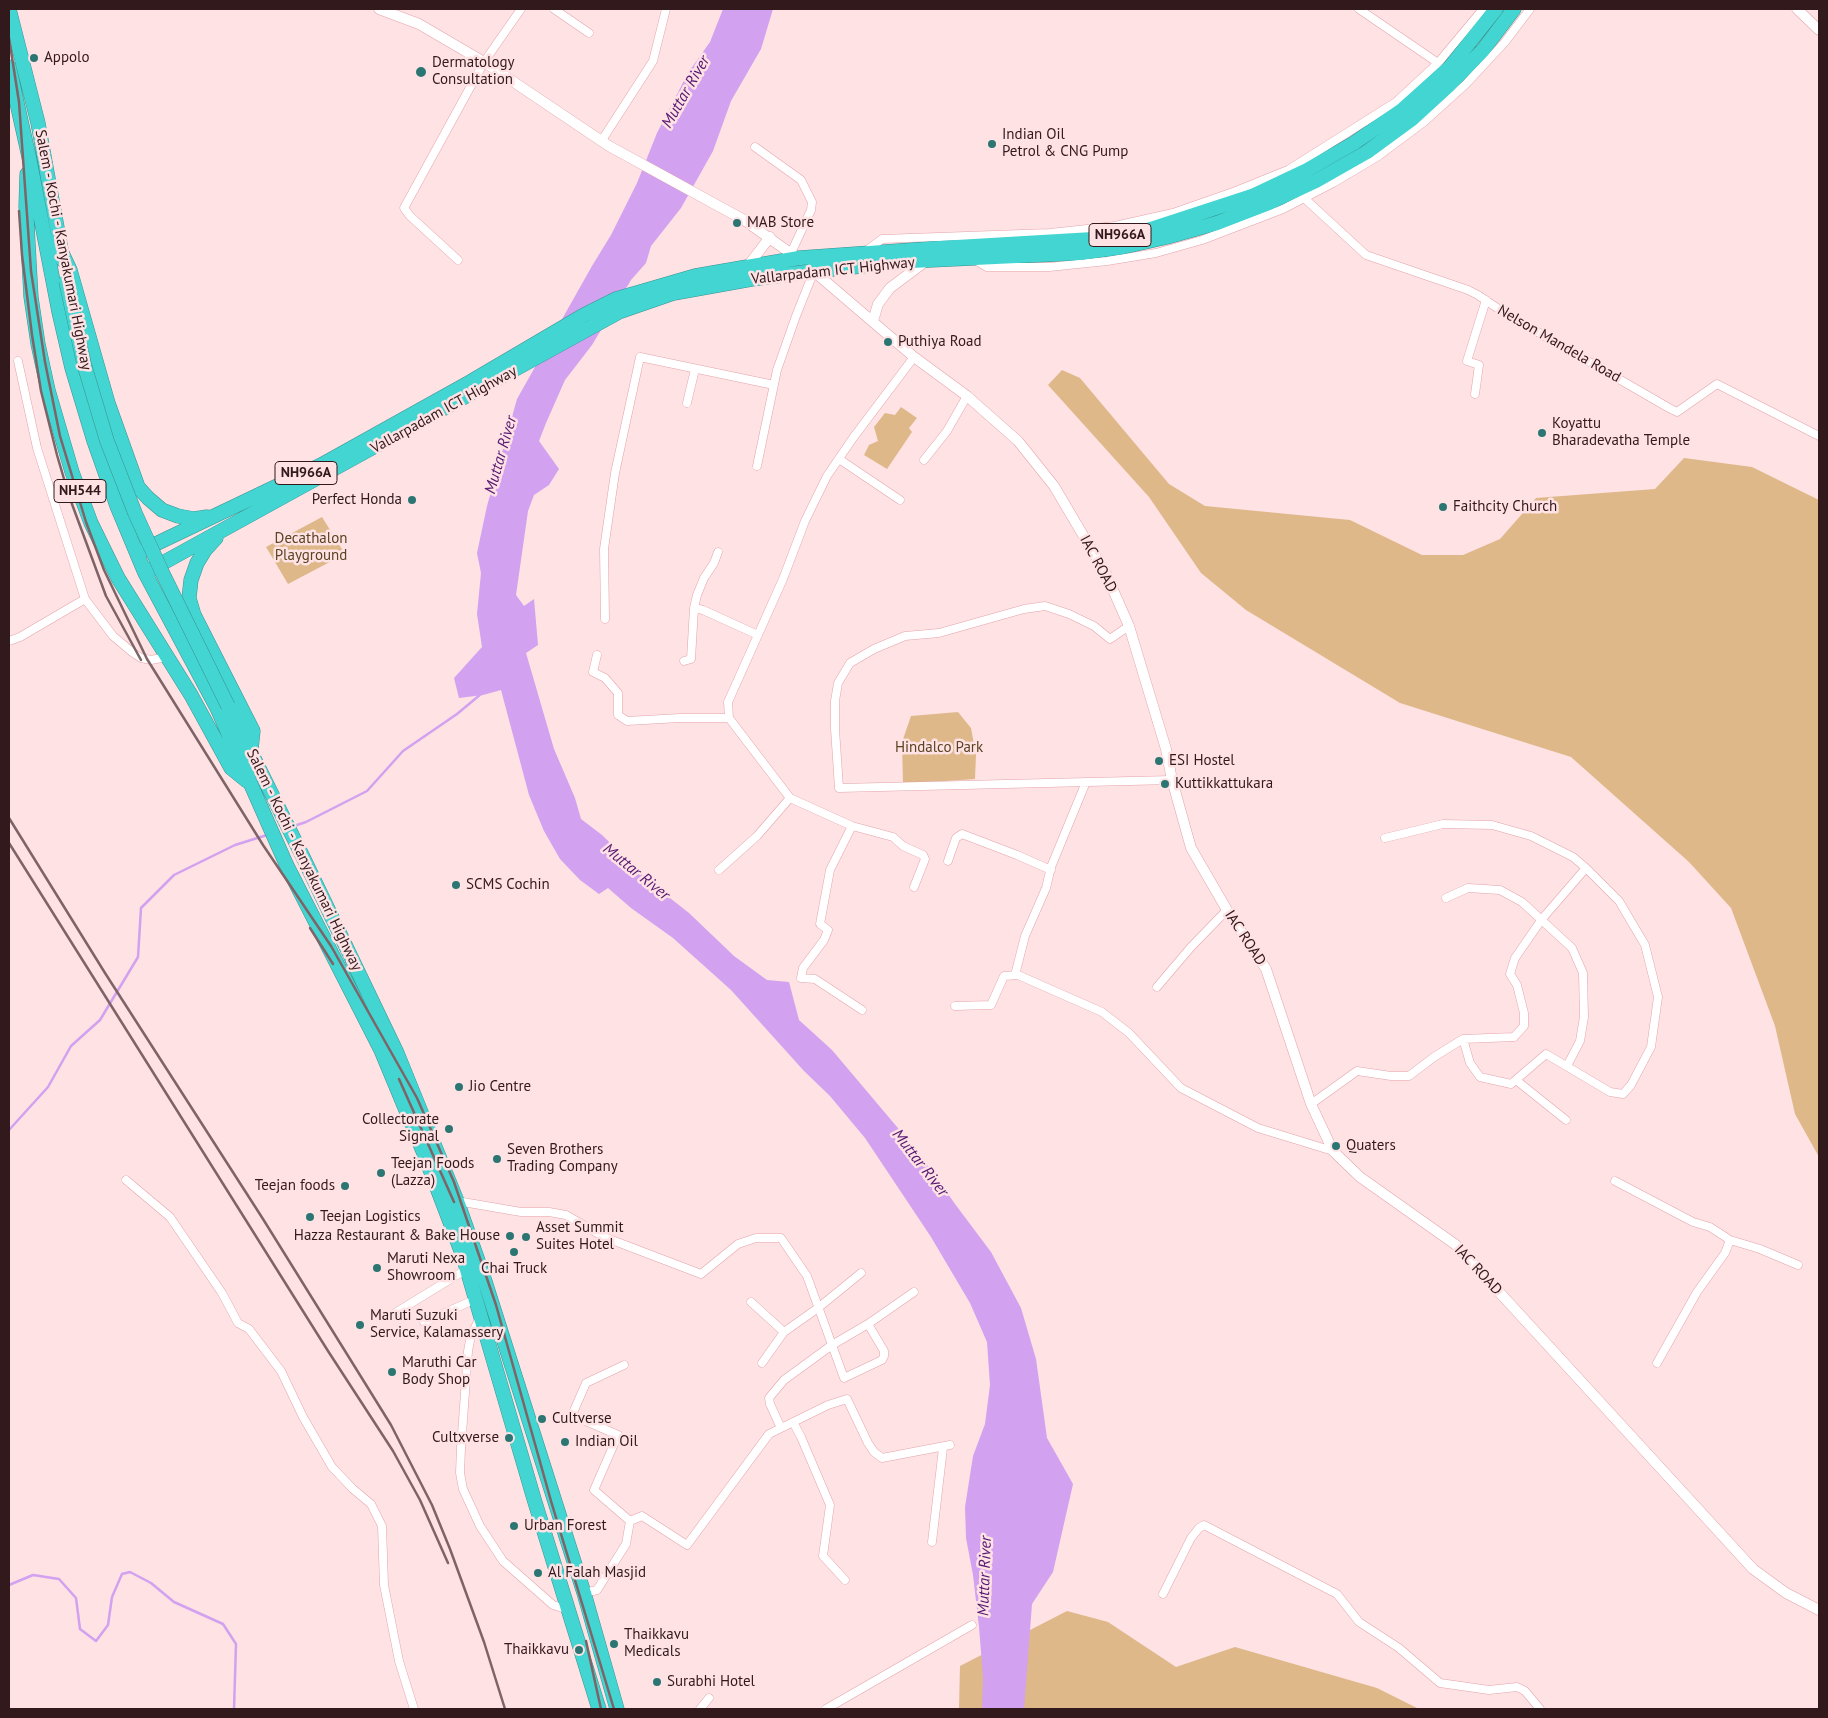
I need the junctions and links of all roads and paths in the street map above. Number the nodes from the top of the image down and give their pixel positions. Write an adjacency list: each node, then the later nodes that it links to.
1 (10, 9): 15 (highway, Salem - Kochi - Kanyakumari Highway / NH544)
2 (16, 9): 15 (main road)
3 (379, 9): 13 (main road, IAC ROAD)
4 (521, 9): 17 (street)
5 (554, 9): 16 (street)
6 (666, 9): 20 (street)
7 (1359, 9): 18 (street)
8 (1483, 9): 18 (street)
9 (1496, 9): 27 (highway, Vallarpadam ICT Highway / NH966A)
10 (1514, 9): 29 (highway, Vallarpadam ICT Highway / NH966A)
11 (1530, 9): 24 (street)
12 (1797, 9): 14 (main road)
13 (397, 12): 17 (main road, IAC ROAD)
14 (1819, 30)
15 (15, 31): 22 (highway, Salem - Kochi - Kanyakumari Highway / NH544)
16 (589, 32)
17 (484, 62): 20 (main road, IAC ROAD); 30 (street)
18 (1438, 63): 27 (street)
19 (9, 68): 23 (highway, Salem - Kochi - Kanyakumari Highway / NH544)
20 (606, 143): 25 (main road, IAC ROAD)
21 (755, 147): 28 (street)
22 (44, 154): 23 (highway); 26 (highway, Salem - Kochi - Kanyakumari Highway / NH544)
23 (29, 157): 53 (highway, Salem - Kochi - Kanyakumari Highway); 62 (highway, NH544)
24 (1303, 197): 29 (street); 35 (street, Nelson Mandela Road)
25 (770, 237): 28 (main road, IAC ROAD); 32 (main road)
26 (61, 251): 50 (highway); 65 (highway, Salem - Kochi - Kanyakumari Highway / NH544, bridge)
27 (862, 254): 28 (highway, Vallarpadam ICT Highway / NH966A)
28 (795, 256): 32 (highway, Vallarpadam ICT Highway / NH966A); 33 (main road, IAC ROAD)
29 (973, 258): 31 (highway, Vallarpadam ICT Highway / NH966A)
30 (458, 260)
31 (926, 261): 33 (highway, Vallarpadam ICT Highway / NH966A); 36 (main road)
32 (747, 267): 34 (highway, Vallarpadam ICT Highway / NH966A)
33 (814, 271): 34 (highway, Vallarpadam ICT Highway / NH966A); 36 (main road, IAC ROAD); 40 (street)
34 (674, 287): 41 (highway, Vallarpadam ICT Highway / NH966A)
35 (1486, 300): 42 (street); 45 (street, Nelson Mandela Road)
36 (874, 322): 37 (main road, IAC ROAD)
37 (914, 358): 43 (main road, IAC ROAD); 46 (street)
38 (18, 361): 55 (street)
39 (695, 369): 40 (street); 44 (street); 57 (street)
40 (774, 385): 48 (street)
41 (473, 387): 50 (highway, Vallarpadam ICT Highway / NH966A); 51 (highway, Vallarpadam ICT Highway / NH966A)
42 (1474, 394)
43 (967, 396): 47 (street); 58 (main road, IAC ROAD)
44 (687, 403)
45 (1819, 436)
46 (839, 459): 49 (street); 59 (street)
47 (924, 460)
48 (757, 466)
49 (900, 500)
50 (214, 516): 53 (highway, Vallarpadam ICT Highway / NH966A)
51 (221, 532): 54 (highway, Vallarpadam ICT Highway / NH966A); 65 (highway)
52 (718, 552): 56 (street)
53 (136, 554): 54 (highway, Salem - Kochi - Kanyakumari Highway)
54 (145, 573): 68 (highway, Salem - Kochi - Kanyakumari Highway)
55 (85, 599): 60 (street); 62 (street)
56 (694, 608): 59 (street); 63 (street)
57 (605, 619)
58 (1129, 626): 66 (main road, IAC ROAD); 67 (street)
59 (758, 636): 64 (street)
60 (9, 642)
61 (597, 655): 64 (street)
62 (167, 657): 68 (highway, NH544)
63 (684, 660)
64 (729, 718): 69 (street)
65 (251, 750): 92 (highway, Salem - Kochi - Kanyakumari Highway / NH544)
66 (1172, 780): 67 (street); 78 (main road, IAC ROAD)
67 (1086, 782): 75 (street)
68 (250, 783): 95 (highway, Salem - Kochi - Kanyakumari Highway / NH544)
69 (790, 798): 70 (street); 74 (street)
70 (852, 826): 76 (street); 83 (street)
71 (1385, 838): 73 (street)
72 (948, 861): 75 (street)
73 (1586, 868): 79 (street); 85 (street)
74 (719, 870)
75 (1051, 870): 80 (street)
76 (914, 887)
77 (1446, 898): 79 (street)
78 (1227, 910): 81 (street); 87 (main road, IAC ROAD)
79 (1542, 919): 84 (street); 85 (street)
80 (1015, 975): 82 (street); 89 (street)
81 (1157, 987)
82 (954, 1006)
83 (862, 1010)
84 (1463, 1039): 86 (street); 87 (street)
85 (1567, 1066): 86 (street)
86 (1516, 1080): 88 (street)
87 (1311, 1104): 89 (main road, IAC ROAD)
88 (1566, 1120)
89 (1333, 1151): 120 (main road, IAC ROAD)
90 (126, 1180): 123 (street)
91 (1615, 1181): 93 (street)
92 (457, 1201): 100 (street); 114 (highway, Salem - Kochi - Kanyakumari Highway / NH544)
93 (1730, 1240): 94 (street); 108 (street)
94 (1798, 1265)
95 (467, 1269): 98 (highway, Salem - Kochi - Kanyakumari Highway / NH544); 101 (street)
96 (861, 1273): 100 (street)
97 (914, 1292): 104 (street)
98 (476, 1299): 102 (highway, Salem - Kochi - Kanyakumari Highway / NH544); 103 (street)
99 (751, 1302): 105 (street)
100 (818, 1308): 105 (street); 106 (street)
101 (395, 1313)
102 (481, 1316): 115 (highway, Salem - Kochi - Kanyakumari Highway / NH544); 119 (street)
103 (424, 1322)
104 (868, 1324): 106 (street); 106 (street)
105 (784, 1332): 107 (street)
106 (832, 1345): 111 (street)
107 (762, 1364)
108 (1657, 1364)
109 (624, 1365): 112 (street)
110 (794, 1422): 111 (street); 113 (street); 116 (street)
111 (781, 1428): 112 (street)
112 (630, 1521): 117 (street)
113 (932, 1542)
114 (578, 1573): 115 (highway); 117 (highway, Salem - Kochi - Kanyakumari Highway / NH544)
115 (558, 1577): 119 (highway, Salem - Kochi - Kanyakumari Highway / NH544)
116 (845, 1580)
117 (584, 1593): 125 (highway, Salem - Kochi - Kanyakumari Highway / NH544)
118 (1163, 1594): 128 (street)
119 (569, 1610): 124 (highway, Salem - Kochi - Kanyakumari Highway / NH544)
120 (1819, 1610)
121 (972, 1625): 127 (street)
122 (709, 1698): 126 (street)
123 (414, 1709)
124 (600, 1709)
125 (617, 1709)
126 (700, 1709)
127 (826, 1709)
128 (1540, 1709)

